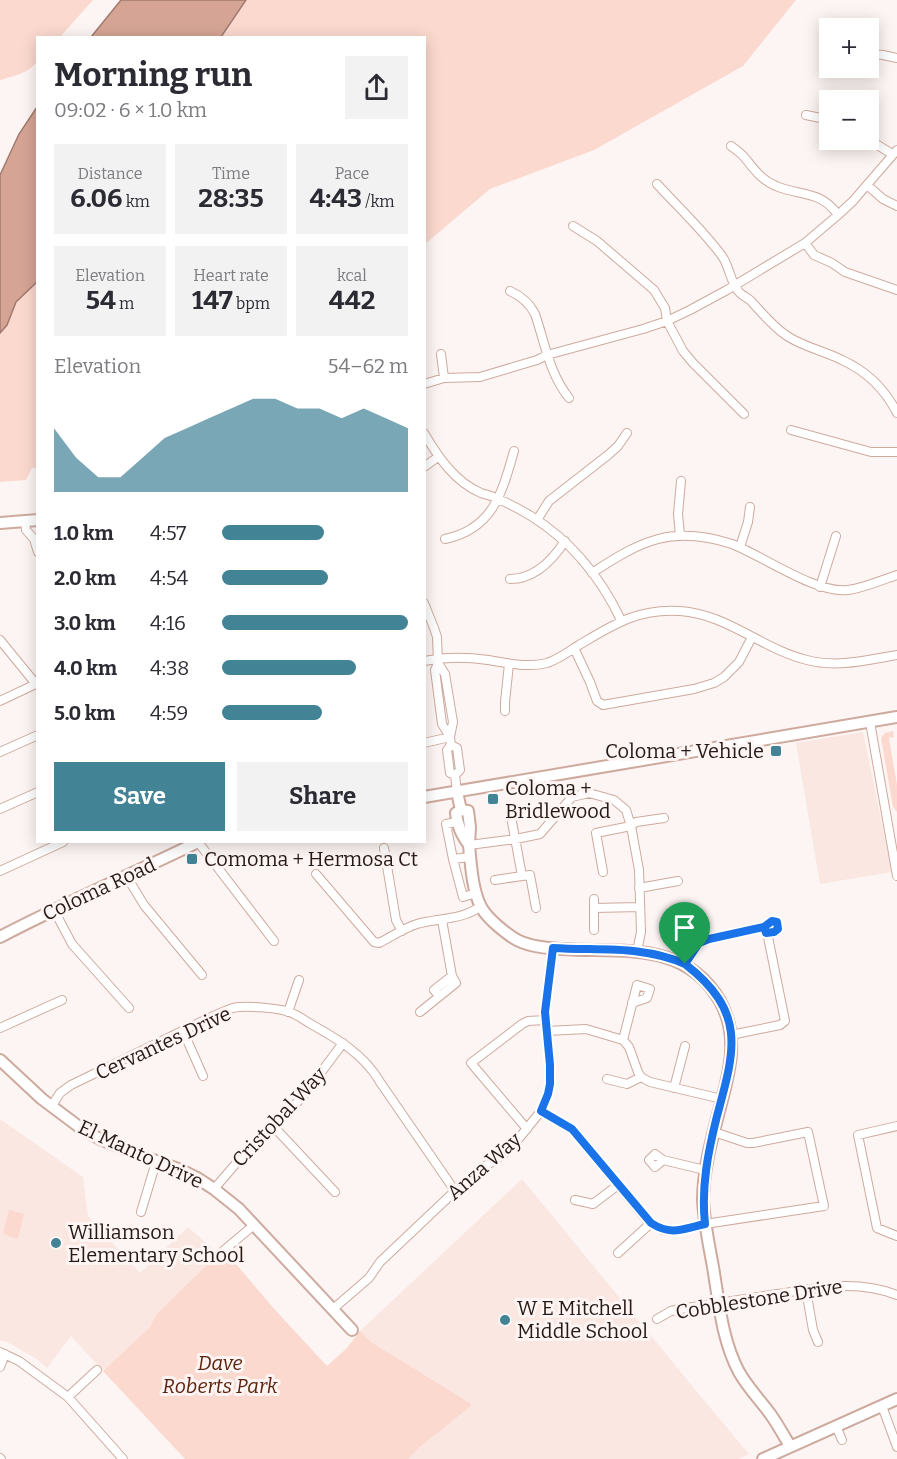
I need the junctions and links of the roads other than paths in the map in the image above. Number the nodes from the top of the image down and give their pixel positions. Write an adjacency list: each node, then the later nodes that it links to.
1 (879, 55): 2 (street)
2 (897, 58)
3 (806, 115): 4 (street)
4 (819, 118)
5 (879, 144): 7 (street)
6 (731, 146): 11 (street)
7 (895, 152): 9 (street)
8 (657, 184): 14 (street)
9 (867, 185): 10 (street); 11 (street)
10 (897, 206)
11 (838, 215): 13 (street)
12 (573, 226): 17 (street)
13 (805, 243): 14 (street); 15 (street)
14 (735, 285): 17 (street); 23 (street)
15 (897, 290)
16 (510, 291): 19 (street)
17 (667, 321): 19 (street); 24 (street)
18 (441, 354): 20 (street)
19 (547, 355): 20 (street); 22 (street)
20 (444, 378): 21 (street)
21 (426, 383)
22 (569, 398)
23 (897, 411)
24 (744, 414)
25 (791, 430): 29 (street)
26 (627, 433): 36 (street)
27 (426, 436): 30 (street)
28 (514, 451): 33 (street)
29 (897, 453)
30 (438, 456): 31 (street); 33 (street)
31 (426, 465)
32 (681, 481): 39 (street)
33 (498, 498): 36 (street); 41 (street)
34 (750, 507): 44 (street)
35 (36, 520): 37 (street)
36 (537, 520): 42 (street)
37 (25, 521): 38 (street); 43 (street)
38 (0, 523)
39 (680, 536): 44 (street); 45 (street)
40 (836, 536): 48 (street)
41 (445, 539)
42 (565, 542): 45 (street); 47 (street)
43 (36, 546)
44 (740, 547): 48 (street)
45 (592, 573): 50 (street)
46 (897, 575): 48 (street)
47 (510, 579)
48 (820, 587)
49 (426, 608): 56 (street)
50 (621, 620): 51 (street); 53 (street)
51 (752, 637): 53 (street); 54 (street)
52 (0, 640): 58 (street)
53 (574, 648): 57 (street)
54 (897, 655)
55 (426, 661): 56 (street)
56 (438, 661): 57 (street); 65 (street)
57 (509, 664): 61 (street)
58 (36, 682)
59 (36, 683): 60 (street)
60 (0, 701)
61 (505, 711)
62 (897, 717): 63 (street)
63 (870, 722): 68 (street); 89 (street)
64 (36, 736): 67 (street)
65 (451, 741): 66 (street); 68 (street)
66 (426, 743)
67 (0, 752)
68 (457, 792): 70 (street); 72 (street)
69 (36, 793): 71 (street)
70 (426, 797)
71 (0, 809)
72 (461, 810): 75 (street); 81 (street)
73 (510, 811): 77 (street)
74 (664, 818): 76 (street)
75 (457, 822): 81 (street); 84 (street)
76 (631, 826): 77 (street); 86 (street); 93 (street)
77 (516, 839): 81 (street); 88 (street)
78 (61, 843): 85 (street)
79 (196, 843): 90 (street, Coloma Road)
80 (199, 843): 103 (street)
81 (469, 845): 83 (street)
82 (384, 848): 101 (street)
83 (470, 856): 84 (street); 94 (street)
84 (453, 859): 94 (street)
85 (0, 871)
86 (603, 872)
87 (316, 874): 101 (street)
88 (522, 876): 91 (street); 97 (street)
89 (897, 876)
90 (127, 877): 98 (street, Coloma Road); 107 (street)
91 (495, 880)
92 (678, 881): 93 (street)
93 (639, 888): 96 (street)
94 (476, 893): 95 (street)
95 (481, 906): 99 (street); 104 (street)
96 (640, 907): 100 (street); 105 (street)
97 (536, 908)
98 (54, 910): 102 (street, Coloma Road); 111 (street)
99 (442, 920): 101 (street); 113 (street)
100 (594, 930)
101 (402, 931)
102 (0, 938)
103 (274, 941)
104 (553, 948): 105 (street); 114 (street, Anza Way)
105 (637, 951): 106 (street)
106 (685, 964): 118 (street); 118 (street)
107 (202, 975)
108 (298, 980): 112 (street)
109 (62, 1000): 115 (street)
110 (632, 1004): 119 (street)
111 (129, 1008)
112 (288, 1012): 116 (street, Cervantes Drive); 120 (street, Cervantes Drive)
113 (420, 1012)
114 (545, 1020): 117 (street, Anza Way); 132 (street)
115 (0, 1028)
116 (183, 1031): 123 (street); 128 (street, Cervantes Drive)
117 (546, 1031): 119 (street); 129 (street, Anza Way)
118 (731, 1035): 127 (street)
119 (623, 1040): 124 (street)
120 (343, 1043): 131 (street, Cristobal Way); 139 (street, Cervantes Drive)
121 (685, 1046): 126 (street)
122 (2, 1066): 128 (street, El Manto Drive)
123 (203, 1076)
124 (641, 1077): 125 (street); 126 (street)
125 (607, 1079)
126 (675, 1088): 127 (street)
127 (722, 1099): 133 (street)
128 (51, 1107): 135 (street, El Manto Drive)
129 (541, 1111): 132 (street, Anza Way); 137 (street)
130 (897, 1126): 146 (street)
131 (274, 1127): 138 (street, Cristobal Way); 140 (street)
132 (527, 1129): 139 (street, Anza Way)
133 (714, 1132): 136 (street); 144 (street)
134 (663, 1160): 136 (street)
135 (156, 1162): 138 (street, El Manto Drive); 142 (street)
136 (705, 1170): 144 (street)
137 (618, 1185): 141 (street); 143 (street)
138 (214, 1189): 145 (street, El Manto Drive)
139 (455, 1191): 152 (street, Anza Way)
140 (335, 1192)
141 (575, 1200)
142 (141, 1212)
143 (651, 1223): 144 (street); 148 (street)
144 (705, 1224): 151 (street)
145 (254, 1225): 147 (street); 152 (street, El Manto Drive)
146 (897, 1236)
147 (223, 1251)
148 (618, 1253)
149 (806, 1290): 150 (street, Cobblestone Drive); 151 (street, Cobblestone Drive); 155 (street)
150 (897, 1295)
151 (719, 1302): 153 (street, Cobblestone Drive); 164 (street)
152 (333, 1310): 154 (street, El Manto Drive)
153 (657, 1319)
154 (352, 1330)
155 (818, 1342)
156 (2, 1353): 157 (street); 159 (street)
157 (0, 1367)
158 (97, 1370): 159 (street)
159 (68, 1397): 166 (street)
160 (897, 1399): 161 (street)
161 (882, 1406): 162 (street); 165 (street)
162 (836, 1426): 163 (street); 164 (street)
163 (842, 1440)
164 (790, 1446): 167 (street)
165 (897, 1447)
166 (123, 1459)
167 (763, 1459)

